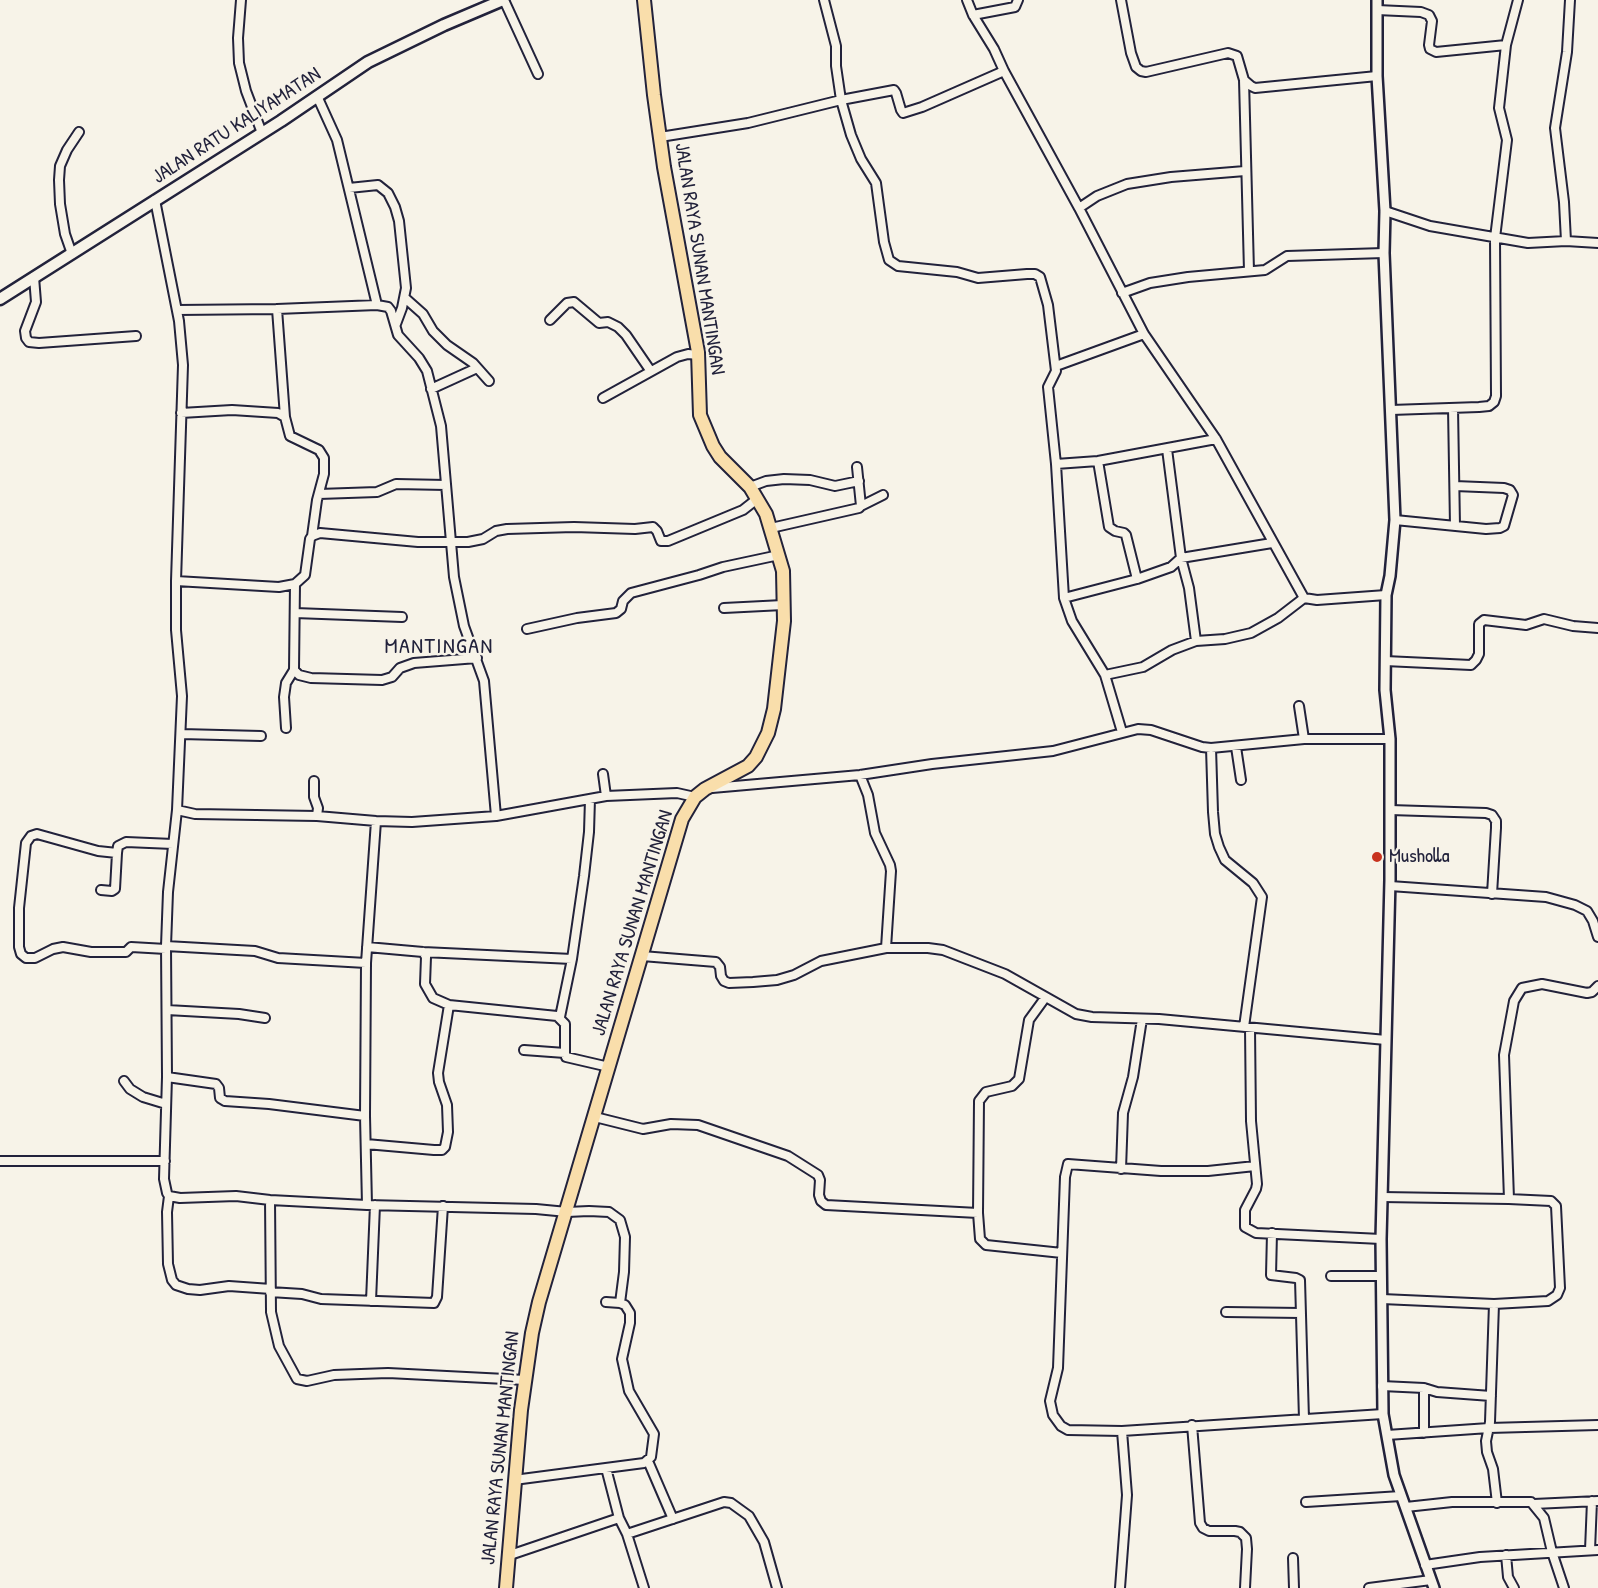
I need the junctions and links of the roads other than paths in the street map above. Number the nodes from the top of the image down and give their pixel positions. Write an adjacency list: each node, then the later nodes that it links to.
1 (241, 0): 20 (street)
2 (504, 0): 14 (street); 17 (main road, JALAN RATU KALIYAMATAN)
3 (644, 0): 21 (main road, JALAN RAYA SUNAN MANTINGAN)
4 (824, 0): 18 (street)
5 (967, 0): 11 (street)
6 (1018, 0): 11 (street)
7 (1121, 0): 16 (street)
8 (1518, 0): 12 (street)
9 (1570, 0): 28 (street)
10 (1377, 5): 12 (street); 15 (street)
11 (973, 15): 13 (street)
12 (1506, 45): 27 (street)
13 (1004, 71): 18 (street); 25 (street)
14 (538, 74)
15 (1377, 76): 16 (street); 26 (street)
16 (1244, 80): 22 (street)
17 (317, 96): 20 (main road, JALAN RATU KALIYAMATAN); 23 (street)
18 (841, 100): 21 (street); 45 (street)
19 (79, 132): 31 (street)
20 (262, 133): 24 (main road, JALAN RATU KALIYAMATAN)
21 (660, 137): 44 (main road, JALAN RAYA SUNAN MANTINGAN)
22 (1245, 171): 25 (street); 32 (street)
23 (349, 188): 35 (street); 37 (street)
24 (155, 200): 31 (main road, JALAN RATU KALIYAMATAN); 39 (street)
25 (1079, 208): 34 (street)
26 (1385, 211): 27 (street); 30 (street)
27 (1495, 238): 28 (street); 51 (street)
28 (1566, 241): 29 (street)
29 (1598, 243)
30 (1384, 253): 32 (street); 52 (street)
31 (72, 254): 33 (main road, JALAN RATU KALIYAMATAN)
32 (1249, 271): 34 (street)
33 (34, 277): 36 (main road, JALAN RATU KALIYAMATAN); 43 (street)
34 (1122, 293): 42 (street)
35 (405, 298): 41 (street); 46 (street)
36 (0, 299)
37 (377, 305): 38 (street); 41 (street)
38 (277, 309): 39 (street); 54 (street)
39 (177, 310): 53 (street)
40 (550, 320): 47 (street)
41 (396, 324): 49 (street)
42 (1144, 334): 45 (street); 55 (street)
43 (136, 336)
44 (698, 353): 47 (street); 63 (main road, JALAN RAYA SUNAN MANTINGAN)
45 (1056, 366): 58 (street)
46 (477, 368): 48 (street); 49 (street)
47 (650, 370): 50 (street)
48 (489, 381)
49 (431, 389): 61 (street)
50 (603, 398)
51 (1453, 408): 52 (street); 62 (street)
52 (1391, 410): 68 (street)
53 (181, 413): 54 (street); 77 (street)
54 (285, 417): 64 (street)
55 (1216, 439): 56 (street); 73 (street)
56 (1167, 449): 57 (street); 75 (street)
57 (1098, 461): 58 (street); 76 (street)
58 (1056, 464): 80 (street)
59 (857, 467): 60 (street)
60 (859, 481): 63 (street); 67 (street)
61 (446, 485): 64 (street); 72 (street)
62 (1455, 486): 69 (street); 69 (street)
63 (750, 487): 66 (main road, JALAN RAYA SUNAN MANTINGAN)
64 (319, 494): 71 (street)
65 (883, 495): 67 (street)
66 (757, 499): 70 (main road, JALAN RAYA SUNAN MANTINGAN); 72 (street)
67 (861, 506): 70 (street)
68 (1395, 520): 69 (street); 79 (street)
69 (1455, 526)
70 (771, 528): 74 (main road, JALAN RAYA SUNAN MANTINGAN)
71 (312, 536): 72 (street); 78 (street)
72 (450, 543): 89 (street)
73 (1272, 543): 75 (street); 81 (street)
74 (779, 555): 82 (main road, JALAN RAYA SUNAN MANTINGAN); 87 (street)
75 (1181, 558): 76 (street); 88 (street)
76 (1137, 579): 80 (street)
77 (176, 580): 78 (street); 96 (street)
78 (295, 584): 84 (street)
79 (1386, 595): 81 (street); 90 (street)
80 (1064, 598): 92 (street)
81 (1304, 598): 88 (street)
82 (783, 605): 83 (street); 106 (main road, JALAN RAYA SUNAN MANTINGAN)
83 (724, 608)
84 (295, 613): 85 (street); 91 (street)
85 (402, 617)
86 (1598, 628): 90 (street)
87 (527, 629)
88 (1196, 641): 92 (street)
89 (477, 658): 91 (street); 113 (street)
90 (1385, 661): 99 (street)
91 (294, 670): 94 (street)
92 (1105, 675): 95 (street)
93 (1299, 706): 98 (street)
94 (286, 728)
95 (1122, 732): 101 (street); 103 (street)
96 (181, 734): 97 (street); 110 (street)
97 (261, 736)
98 (1304, 739): 99 (street); 100 (street)
99 (1390, 739): 111 (street)
100 (1236, 747): 101 (street); 104 (street)
101 (1211, 748): 135 (street)
102 (603, 774): 107 (street)
103 (860, 775): 106 (street); 123 (street)
104 (1241, 780)
105 (314, 781): 112 (street)
106 (705, 789): 108 (main road, JALAN RAYA SUNAN MANTINGAN)
107 (606, 796): 108 (street); 109 (street)
108 (694, 797): 125 (main road, JALAN RAYA SUNAN MANTINGAN)
109 (590, 799): 113 (street); 126 (street)
110 (177, 810): 112 (street); 115 (street)
111 (1390, 810): 117 (street); 119 (street)
112 (317, 816): 114 (street)
113 (496, 816): 114 (street)
114 (376, 821): 121 (street)
115 (174, 844): 116 (street); 122 (street)
116 (117, 853): 118 (street); 122 (street)
117 (1390, 886): 119 (street); 136 (street)
118 (101, 890)
119 (1492, 894): 120 (street)
120 (1598, 937)
121 (367, 947): 124 (street); 127 (street)
122 (166, 948): 127 (street); 131 (street)
123 (886, 948): 125 (street); 129 (street)
124 (423, 952): 126 (street); 130 (street)
125 (642, 956): 139 (main road, JALAN RAYA SUNAN MANTINGAN)
126 (572, 959): 132 (street)
127 (366, 963): 143 (street)
128 (1598, 986): 152 (street)
129 (1045, 998): 134 (street); 157 (street)
130 (449, 1005): 132 (street); 145 (street)
131 (167, 1010): 133 (street); 140 (street)
132 (560, 1017): 138 (street)
133 (265, 1018)
134 (1142, 1019): 135 (street); 149 (street)
135 (1247, 1028): 136 (street); 148 (street)
136 (1386, 1040): 151 (street)
137 (524, 1050): 138 (street)
138 (565, 1053): 139 (street)
139 (609, 1067): 144 (main road, JALAN RAYA SUNAN MANTINGAN)
140 (167, 1077): 142 (street); 143 (street)
141 (124, 1081): 142 (street)
142 (166, 1104): 147 (street)
143 (365, 1116): 145 (street)
144 (595, 1117): 156 (main road, JALAN RAYA SUNAN MANTINGAN); 157 (street)
145 (366, 1144): 154 (street)
146 (0, 1161): 147 (street)
147 (165, 1161): 150 (street)
148 (1255, 1166): 149 (street); 158 (street)
149 (1121, 1169): 160 (street)
150 (170, 1196): 153 (street); 163 (street)
151 (1382, 1197): 152 (street); 159 (street)
152 (1509, 1199): 168 (street)
153 (270, 1200): 154 (street); 163 (street)
154 (371, 1205): 155 (street); 165 (street)
155 (443, 1206): 156 (street); 165 (street)
156 (567, 1212): 167 (street); 171 (main road, JALAN RAYA SUNAN MANTINGAN)
157 (978, 1213): 160 (street)
158 (1272, 1233): 159 (street); 170 (street)
159 (1381, 1239): 162 (street)
160 (1062, 1253): 180 (street)
161 (1330, 1276): 162 (street)
162 (1381, 1276): 164 (street)
163 (271, 1291): 165 (street); 171 (street)
164 (1382, 1299): 168 (street); 172 (street)
165 (371, 1301)
166 (606, 1302): 167 (street)
167 (620, 1303): 183 (street)
168 (1494, 1304): 174 (street)
169 (1226, 1312): 170 (street)
170 (1301, 1313): 176 (street)
171 (525, 1380): 185 (main road, JALAN RAYA SUNAN MANTINGAN)
172 (1382, 1386): 173 (street); 175 (street)
173 (1424, 1388): 174 (street); 181 (street)
174 (1491, 1395): 179 (street)
175 (1383, 1414): 176 (street); 182 (street)
176 (1304, 1419): 177 (street)
177 (1192, 1425): 180 (street); 206 (street)
178 (1598, 1425): 179 (street)
179 (1489, 1428): 181 (street); 189 (street)
180 (1122, 1431): 205 (street)
181 (1424, 1433): 182 (street)
182 (1387, 1435): 186 (street)
183 (648, 1461): 184 (street); 193 (street)
184 (606, 1468): 185 (street); 192 (street)
185 (514, 1480): 197 (main road, JALAN RAYA SUNAN MANTINGAN)
186 (1401, 1496): 188 (street); 191 (street)
187 (1595, 1501): 190 (street); 195 (street)
188 (1306, 1503)
189 (1497, 1503): 190 (street); 191 (street)
190 (1534, 1504): 196 (street)
191 (1406, 1508): 200 (street)
192 (619, 1518): 194 (street); 197 (street)
193 (673, 1519): 194 (street); 204 (street)
194 (627, 1534): 203 (street)
195 (1594, 1550): 196 (street)
196 (1552, 1552): 198 (street); 210 (street)
197 (510, 1555): 202 (main road, JALAN RAYA SUNAN MANTINGAN)
198 (1506, 1555): 200 (street); 209 (street)
199 (1293, 1558): 207 (street)
200 (1425, 1565): 201 (street)
201 (1432, 1584): 208 (street)
202 (506, 1588)
203 (644, 1588)
204 (777, 1588)
205 (1120, 1588)
206 (1245, 1588)
207 (1294, 1588)
208 (1369, 1588)
209 (1514, 1588)
210 (1564, 1588)

